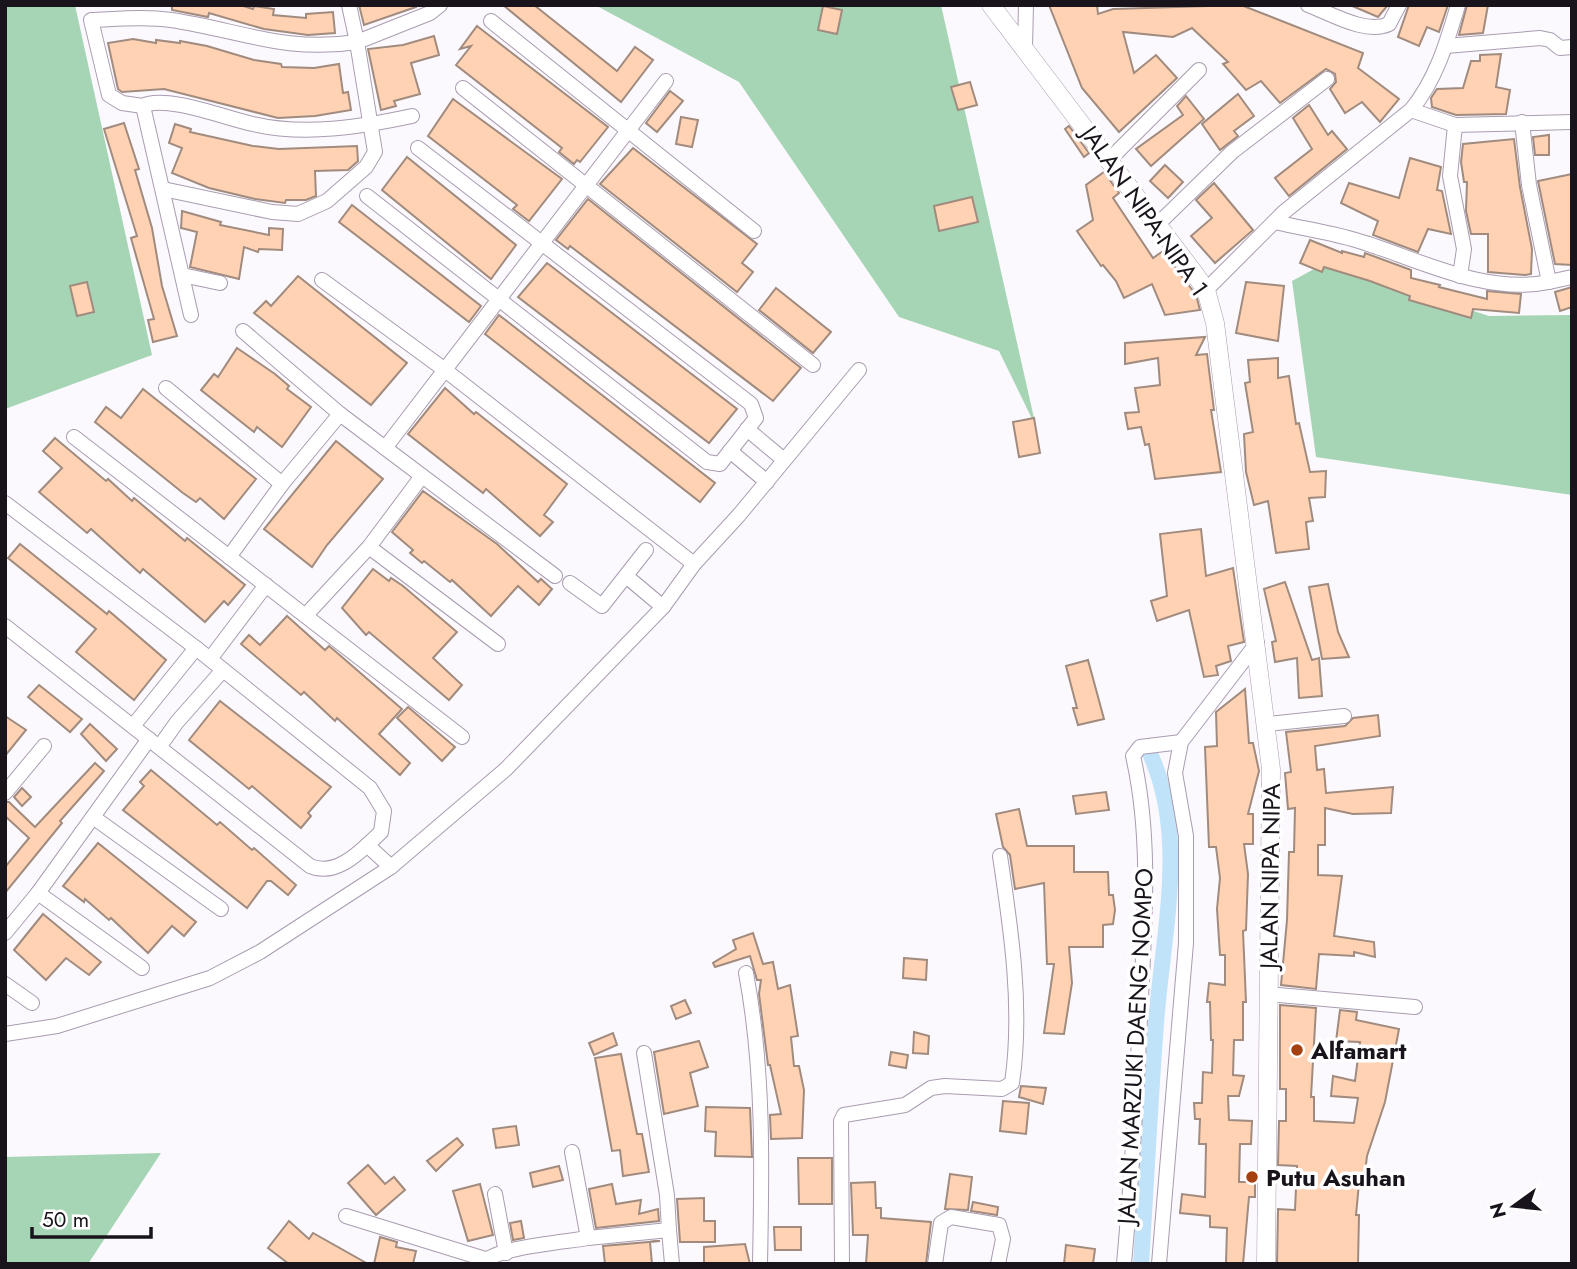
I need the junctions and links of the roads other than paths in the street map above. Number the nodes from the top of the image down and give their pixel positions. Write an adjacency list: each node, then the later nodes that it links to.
1 (349, 5): 10 (street)
2 (440, 5): 10 (street)
3 (991, 5): 12 (street, JALAN NIPA-NIPA 1)
4 (1026, 5): 12 (street)
5 (1308, 5): 6 (street)
6 (1399, 5)
7 (1458, 5): 11 (street)
8 (89, 13): 10 (street); 18 (street)
9 (491, 21): 25 (street)
10 (357, 42): 23 (street)
11 (1446, 46): 13 (street); 19 (street)
12 (1025, 47): 27 (street, JALAN NIPA-NIPA 1)
13 (1572, 47)
14 (1199, 70): 27 (street)
15 (1327, 79): 32 (street)
16 (666, 81): 25 (street)
17 (463, 88): 28 (street)
18 (143, 106): 23 (street); 29 (street)
19 (1411, 110): 24 (street); 31 (street)
20 (412, 116): 23 (street)
21 (1522, 122): 22 (street); 24 (street); 39 (street)
22 (1572, 122)
23 (373, 125): 29 (street)
24 (1455, 125): 36 (street)
25 (628, 132): 28 (street); 33 (street)
26 (418, 148): 34 (street)
27 (1110, 159): 32 (street, JALAN NIPA-NIPA 1)
28 (586, 186): 34 (street); 45 (street)
29 (163, 189): 35 (street)
30 (367, 196): 42 (street)
31 (1275, 222): 36 (street); 41 (street)
32 (1158, 224): 41 (street, JALAN NIPA-NIPA 1)
33 (754, 231)
34 (542, 243): 42 (street); 50 (street)
35 (183, 275): 40 (street); 43 (street)
36 (1460, 276): 39 (street)
37 (1572, 277): 39 (street)
38 (322, 280): 46 (street)
39 (1549, 282)
40 (220, 283)
41 (1206, 290): 58 (street, JALAN NIPA-NIPA 1)
42 (499, 299): 46 (street); 53 (street)
43 (191, 315)
44 (243, 331): 49 (street)
45 (813, 365)
46 (445, 370): 52 (street); 63 (street)
47 (859, 370): 54 (street)
48 (166, 388): 57 (street)
49 (340, 414): 52 (street); 57 (street)
50 (747, 429): 53 (street); 54 (street)
51 (74, 437): 62 (street)
52 (385, 448): 55 (street)
53 (730, 451): 56 (street)
54 (785, 460): 56 (street)
55 (422, 476): 60 (street); 64 (street)
56 (766, 482): 63 (street)
57 (282, 484): 62 (street)
58 (1236, 489): 71 (street, JALAN NIPA NIPA)
59 (5, 503): 73 (street)
60 (369, 548): 69 (street); 72 (street)
61 (646, 551): 65 (street)
62 (229, 557): 67 (street)
63 (694, 564): 68 (street)
64 (555, 576)
65 (626, 576): 66 (street); 68 (street)
66 (570, 583)
67 (267, 586): 69 (street); 74 (street)
68 (663, 607): 87 (street)
69 (306, 615): 79 (street)
70 (5, 626): 78 (street)
71 (1257, 643): 77 (street, JALAN NIPA NIPA); 81 (street)
72 (498, 644)
73 (196, 648): 74 (street); 78 (street)
74 (210, 659): 75 (street)
75 (223, 670): 80 (street); 85 (street)
76 (1344, 716): 77 (street)
77 (1268, 724): 94 (street, JALAN NIPA NIPA)
78 (133, 726): 80 (street)
79 (462, 737)
80 (155, 742): 84 (street); 85 (street)
81 (1181, 742): 111 (street, JALAN MARZUKI DAENG NOMPO); 112 (street)
82 (44, 746): 83 (street)
83 (5, 793)
84 (93, 817): 88 (street); 89 (street)
85 (367, 845): 87 (street)
86 (1000, 856): 108 (street)
87 (391, 867): 97 (street)
88 (38, 893): 90 (street); 91 (street)
89 (221, 909)
90 (5, 933)
91 (142, 968)
92 (746, 973): 107 (street)
93 (5, 984): 95 (street)
94 (1268, 994): 96 (street); 113 (street, JALAN NIPA NIPA)
95 (32, 1003)
96 (1415, 1007)
97 (5, 1034)
98 (644, 1053): 102 (street)
99 (572, 1152): 103 (street)
100 (495, 1194): 104 (street)
101 (346, 1216): 105 (street)
102 (668, 1230): 103 (street); 106 (street)
103 (589, 1238): 104 (street)
104 (506, 1253): 105 (street)
105 (483, 1262)
106 (672, 1264)
107 (760, 1264)
108 (842, 1264)
109 (935, 1264): 110 (street)
110 (998, 1264)
111 (1124, 1264)
112 (1159, 1264)
113 (1266, 1264)

